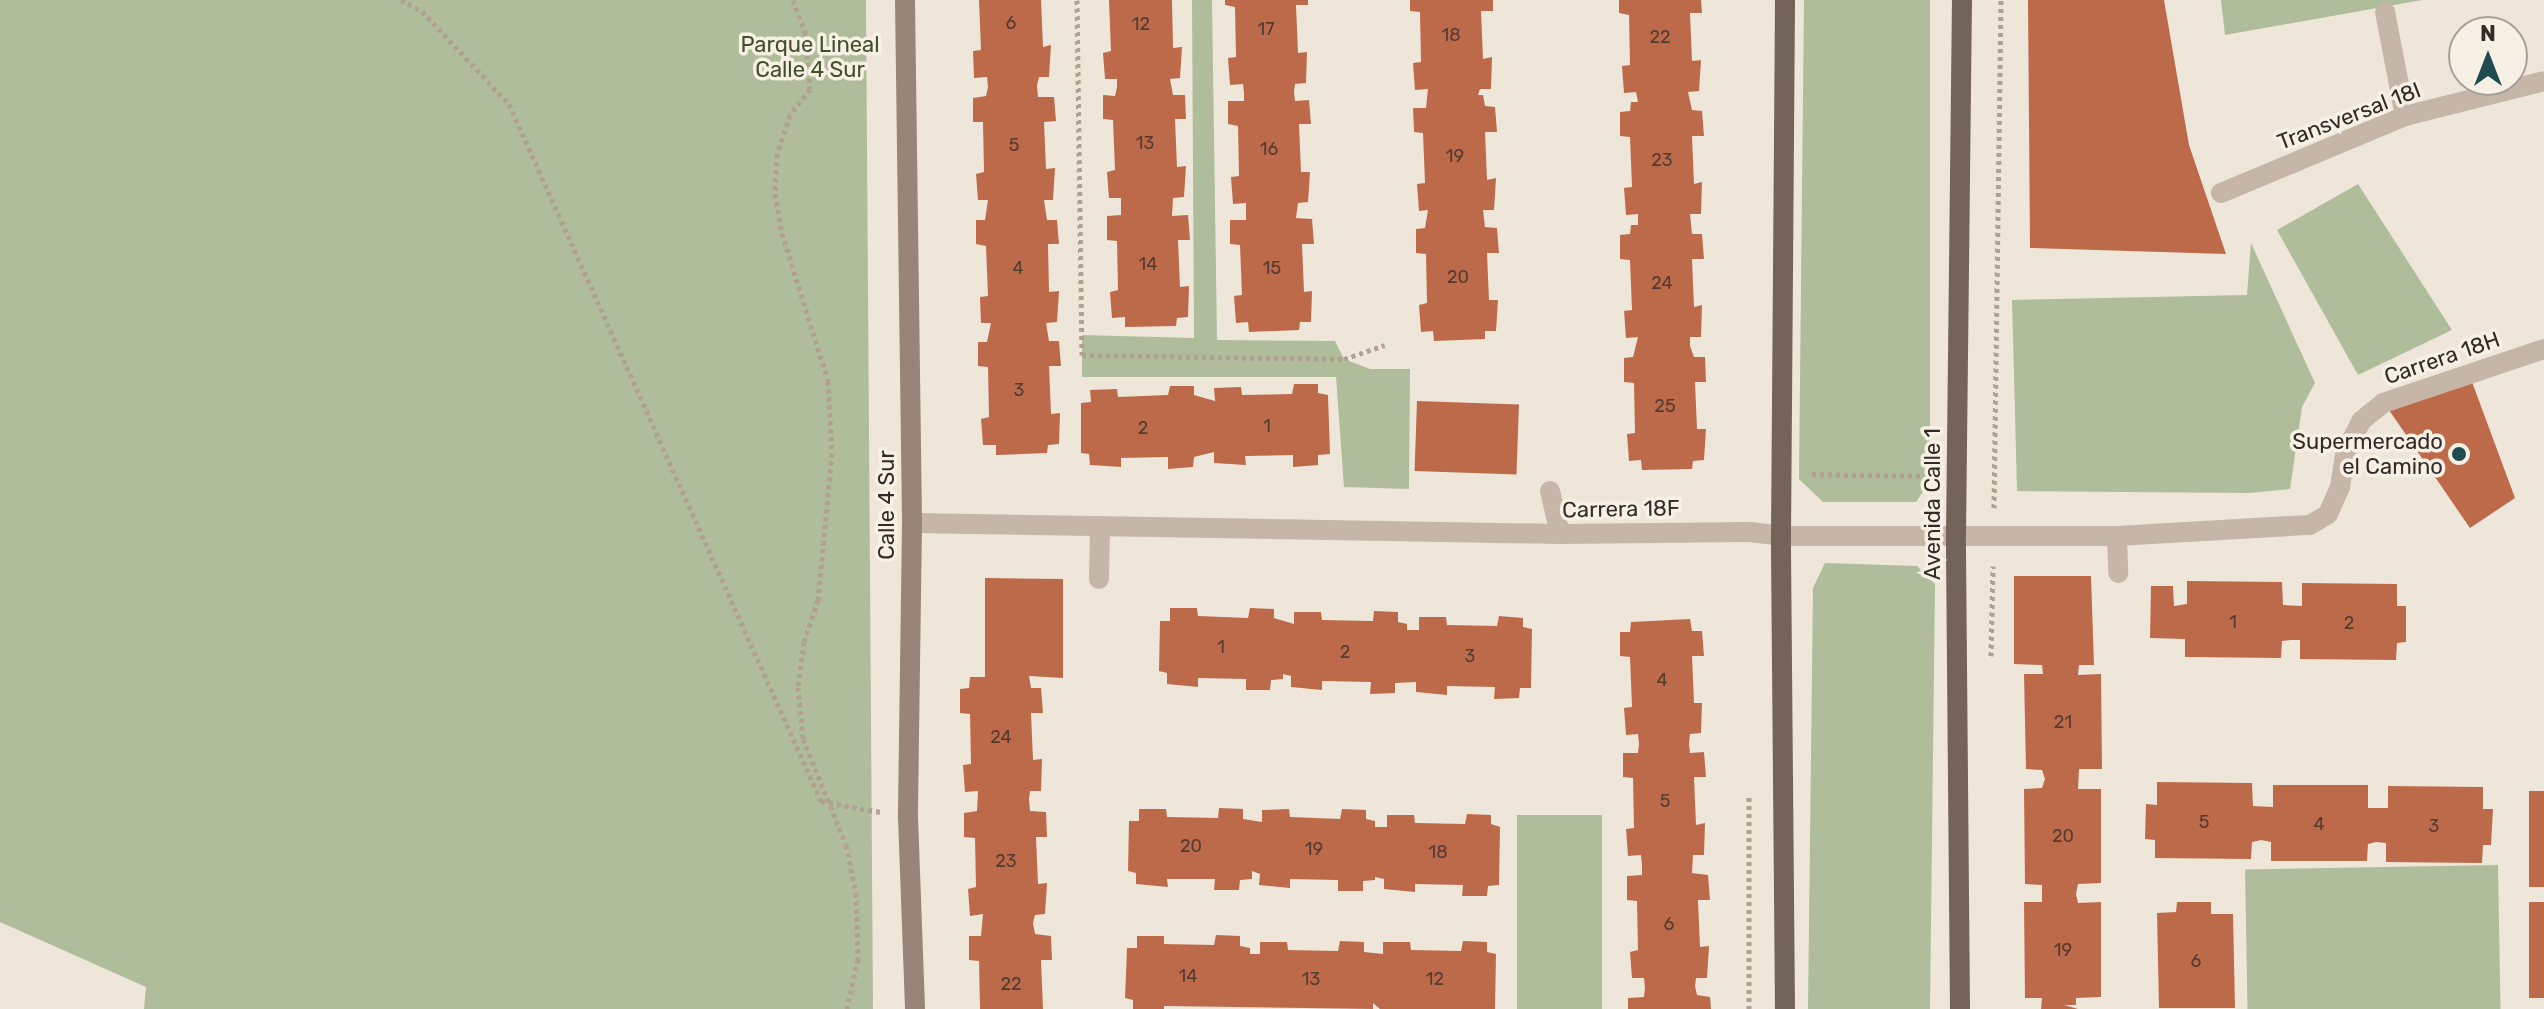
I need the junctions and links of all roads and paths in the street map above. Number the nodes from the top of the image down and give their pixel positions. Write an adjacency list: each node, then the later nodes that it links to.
1 (401, 0): 26 (path)
2 (793, 0): 26 (path)
3 (905, 0): 18 (main road, Calle 4 Sur)
4 (1077, 0): 11 (path)
5 (1785, 0): 13 (main road)
6 (1962, 0): 14 (main road, Avenida Calle 1)
7 (2385, 12): 9 (street)
8 (2544, 81): 9 (street, Transversal 18I)
9 (2405, 116): 10 (street, Transversal 18I)
10 (2221, 193)
11 (1385, 345)
12 (2544, 349): 17 (street, Carrera 18H)
13 (1782, 474): 14 (path); 22 (main road)
14 (1958, 477): 15 (path); 21 (main road, Avenida Calle 1)
15 (1995, 477)
16 (1550, 491): 20 (street)
17 (2328, 514): 23 (street, Carrera 18F)
18 (912, 523): 19 (street, Carrera 18F); 27 (main road, Calle 4 Sur)
19 (1100, 526): 20 (street, Carrera 18F); 25 (street)
20 (1560, 534): 22 (street, Carrera 18F)
21 (1956, 535): 22 (street, Carrera 18F); 23 (street, Carrera 18F); 31 (main road, Avenida Calle 1)
22 (1781, 536): 30 (main road)
23 (2117, 536): 24 (street)
24 (2118, 573)
25 (1099, 579)
26 (830, 803): 27 (path); 28 (path)
27 (908, 817): 29 (main road, Calle 4 Sur)
28 (847, 1009)
29 (915, 1009)
30 (1785, 1009)
31 (1960, 1009)

